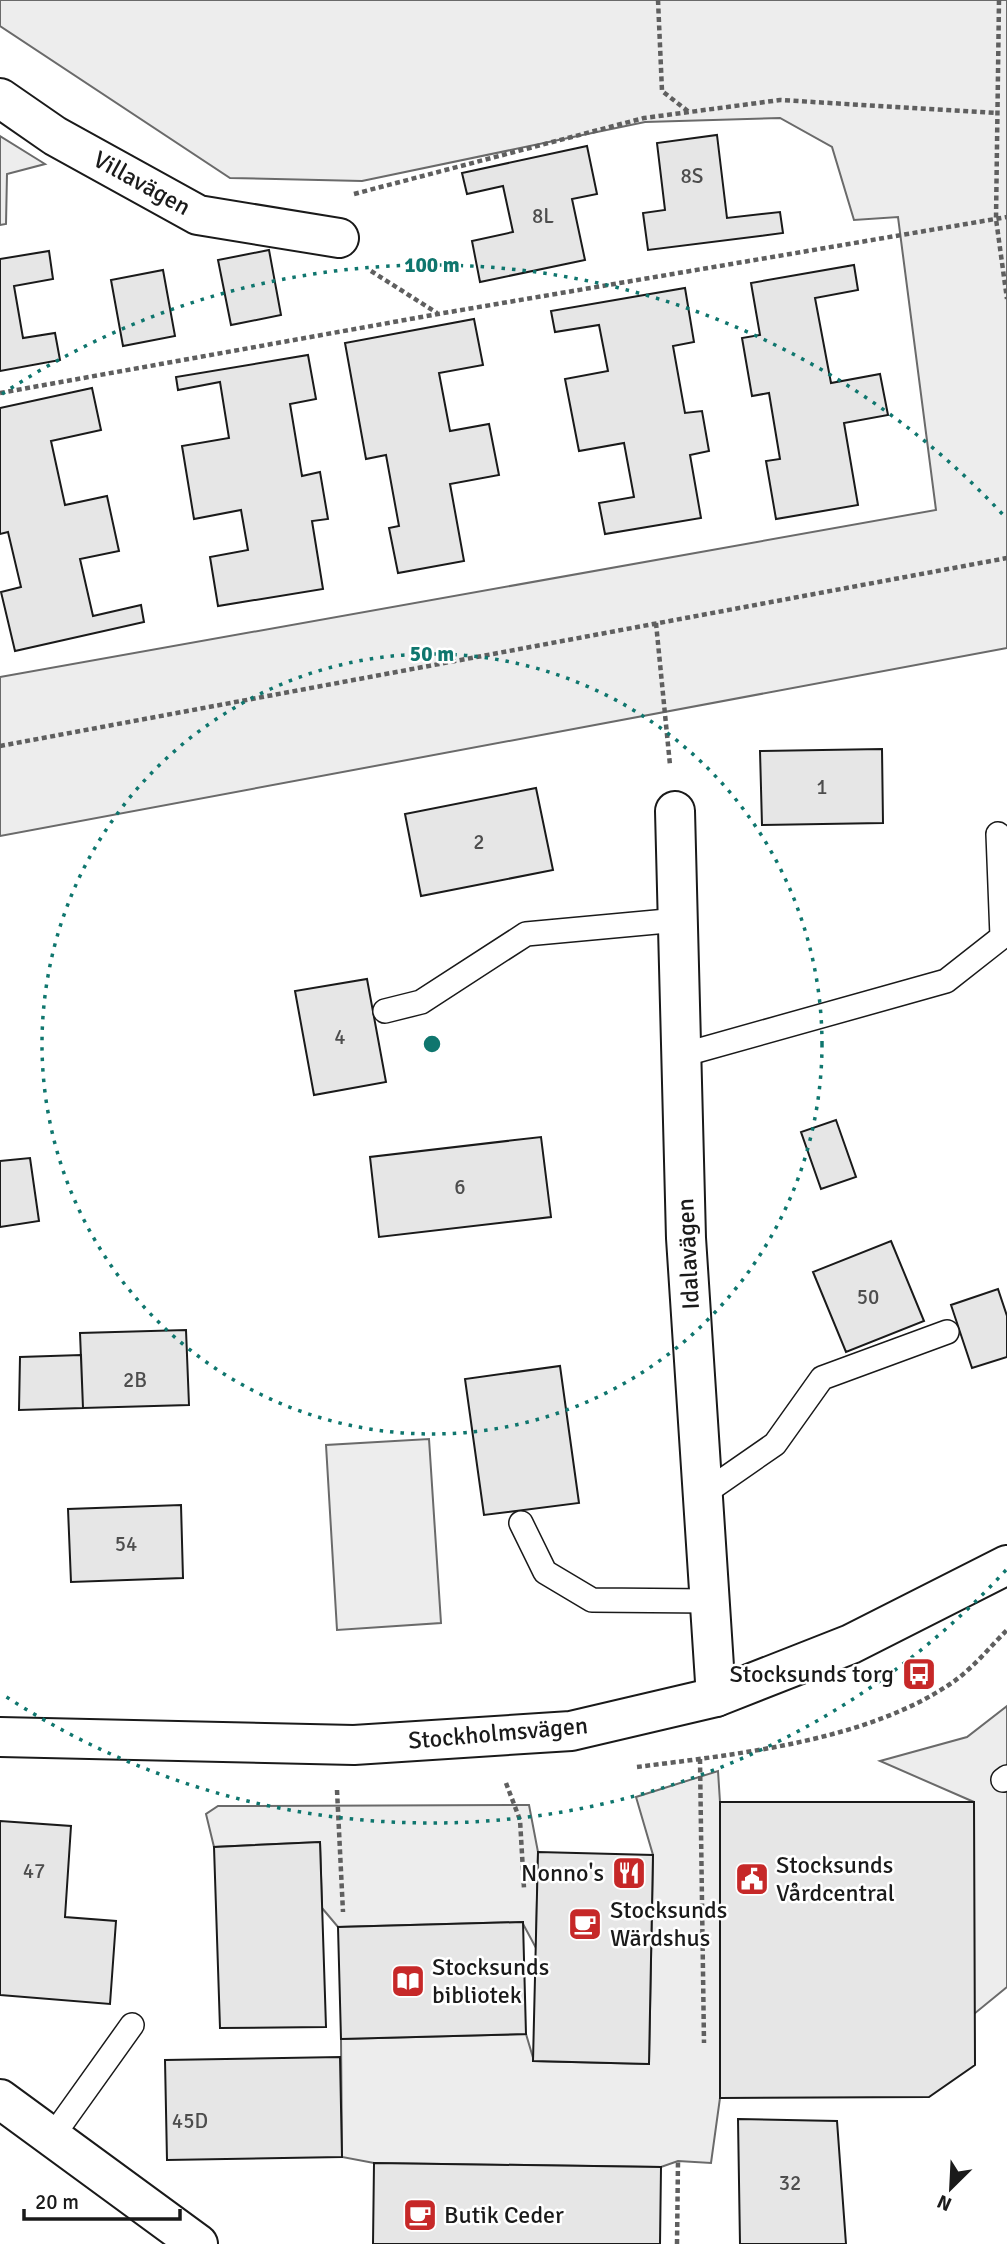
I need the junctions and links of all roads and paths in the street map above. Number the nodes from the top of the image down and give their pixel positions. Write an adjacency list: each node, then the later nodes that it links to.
1 (658, 0): 4 (path)
2 (999, 0): 5 (path)
3 (0, 98): 8 (street, Villavägen)
4 (689, 112): 5 (path); 8 (path)
5 (996, 113): 7 (path)
6 (1007, 217): 7 (path)
7 (996, 219): 9 (path); 10 (path)
8 (339, 237): 10 (path)
9 (1007, 299)
10 (438, 314): 11 (path)
11 (0, 393)
12 (1007, 558): 13 (path)
13 (656, 623): 14 (path); 15 (path)
14 (0, 746)
15 (675, 811): 17 (street, Idalavägen)
16 (998, 834): 19 (lane)
17 (678, 920): 18 (lane); 19 (street, Idalavägen)
18 (385, 1011)
19 (682, 1055): 21 (street, Idalavägen)
20 (947, 1332): 21 (lane)
21 (703, 1494): 24 (street, Idalavägen)
22 (521, 1523): 24 (lane)
23 (1007, 1565): 25 (street, Stockholmsvägen)
24 (710, 1601): 25 (street, Idalavägen)
25 (716, 1697): 26 (street, Stockholmsvägen)
26 (0, 1737)
27 (700, 1759): 33 (path)
28 (337, 1779): 31 (path)
29 (506, 1783): 30 (path)
30 (524, 1888)
31 (343, 1912)
32 (132, 2025): 35 (lane)
33 (704, 2043)
34 (0, 2099): 35 (street)
35 (52, 2137): 37 (street)
36 (678, 2161): 38 (path)
37 (198, 2244)
38 (677, 2244)

